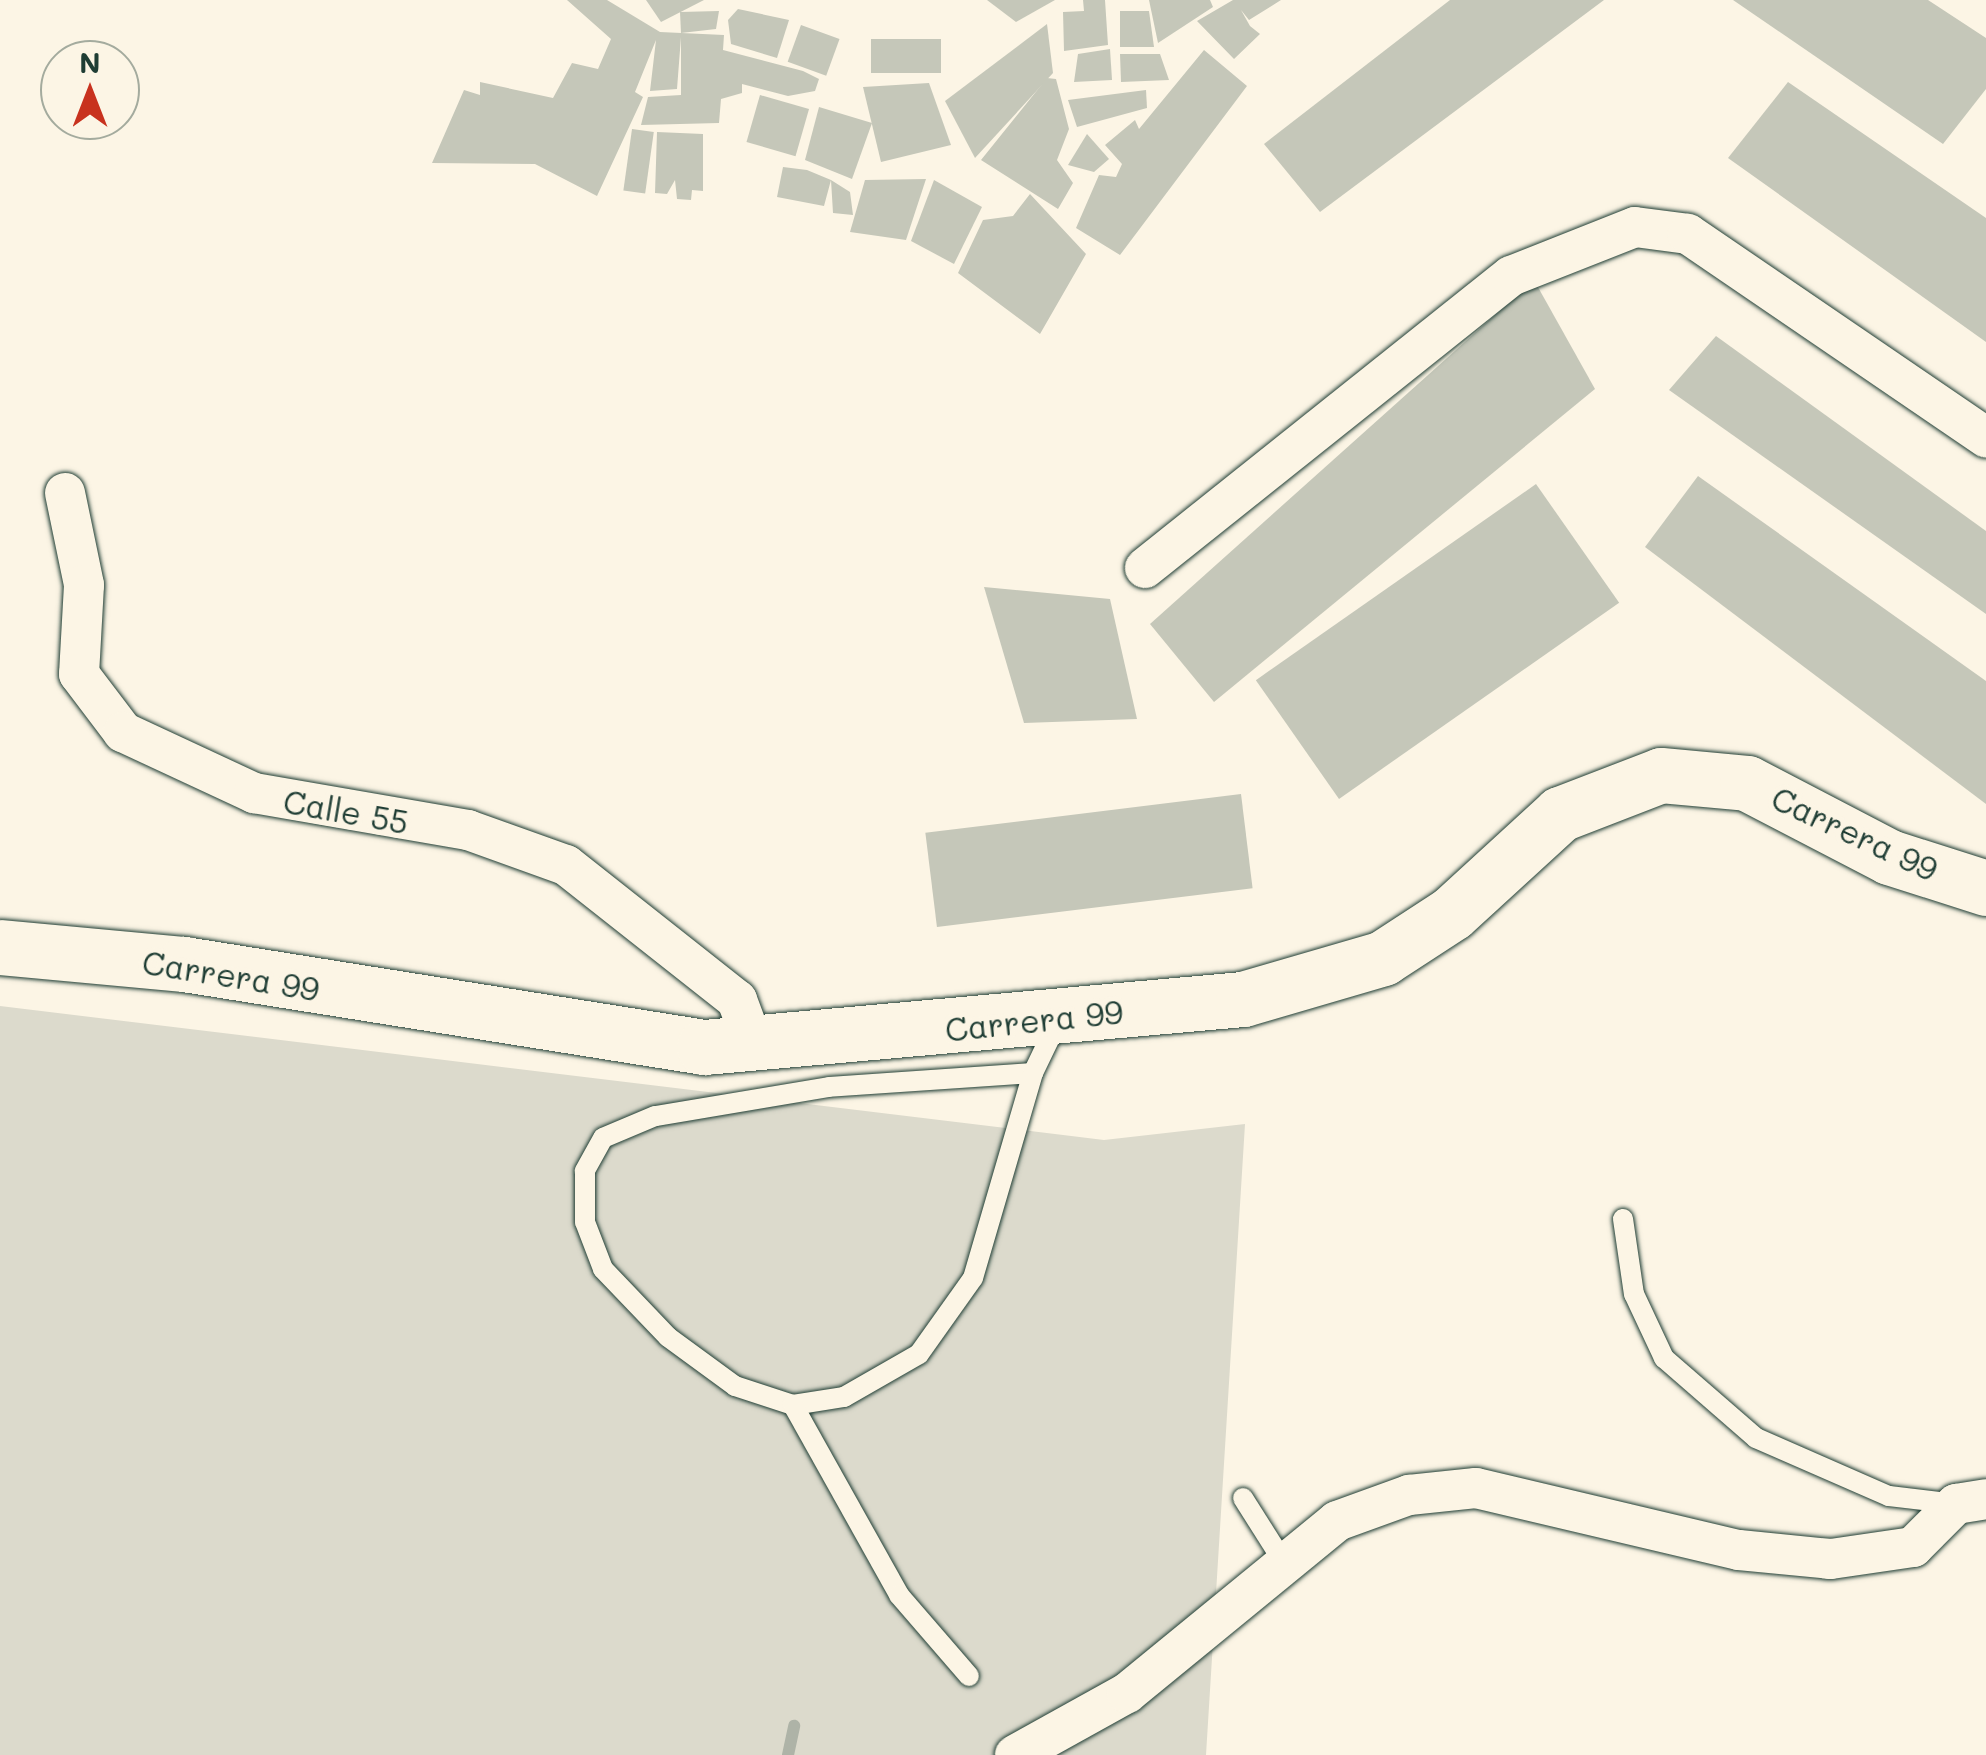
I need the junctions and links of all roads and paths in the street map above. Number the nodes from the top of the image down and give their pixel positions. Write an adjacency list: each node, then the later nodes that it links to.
1 (1986, 437): 3 (street)
2 (66, 493): 7 (street, Calle 55)
3 (1145, 568)
4 (1986, 888): 6 (street, Carrera 99)
5 (0, 947): 7 (street, Carrera 99)
6 (1060, 1017): 7 (street, Carrera 99); 8 (lane)
7 (754, 1046)
8 (1034, 1073): 10 (lane); 10 (lane)
9 (1623, 1219): 12 (lane)
10 (793, 1405): 14 (lane)
11 (1242, 1498): 13 (lane)
12 (1971, 1502): 13 (street)
13 (1281, 1558): 15 (street)
14 (968, 1676)
15 (1015, 1755)

